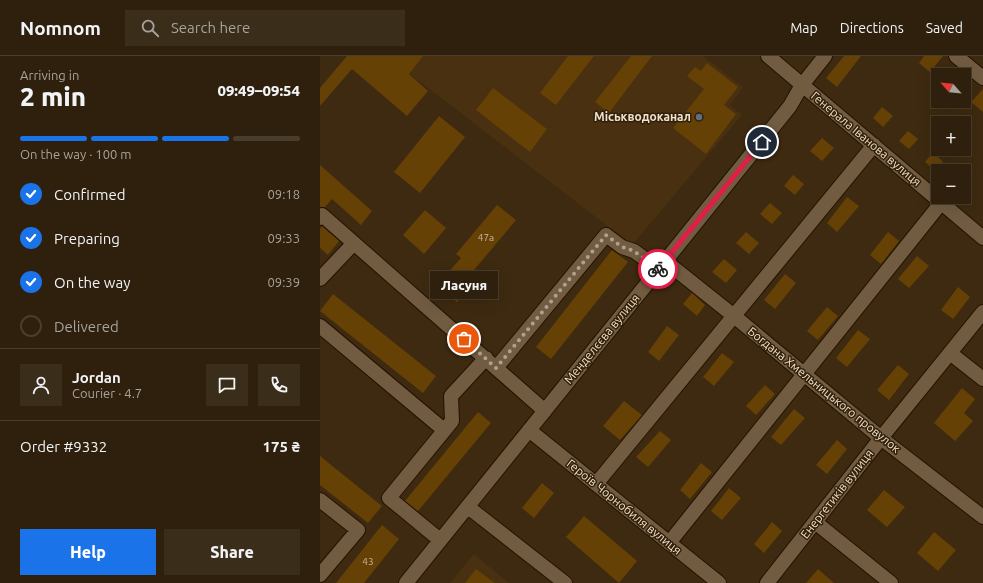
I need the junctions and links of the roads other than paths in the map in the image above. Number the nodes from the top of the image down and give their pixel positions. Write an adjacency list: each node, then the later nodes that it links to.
1 (768, 56): 5 (street, Генерала Іванова вулиця)
2 (825, 56): 5 (street, Менделєєва вулиця)
3 (956, 56): 4 (street)
4 (983, 78)
5 (802, 84): 6 (street, Генерала Іванова вулиця); 13 (street, Менделєєва вулиця)
6 (874, 145): 7 (street, Генерала Іванова вулиця); 16 (street)
7 (931, 194)
8 (940, 204): 21 (street)
9 (942, 204): 11 (street, Генерала Іванова вулиця)
10 (320, 218): 12 (street)
11 (983, 238)
12 (354, 243): 14 (street); 19 (street)
13 (662, 265): 16 (street, Богдана Хмельницького провулок); 20 (street, Богдана Хмельницького провулок); 23 (street, Менделєєва вулиця)
14 (320, 279)
15 (983, 312): 18 (street, Енергетиків вулиця)
16 (734, 316): 21 (street, Богдана Хмельницького провулок); 27 (street)
17 (320, 326): 24 (street)
18 (950, 353): 22 (street); 26 (street, Енергетиків вулиця)
19 (486, 358): 20 (street); 24 (street)
20 (496, 368): 23 (street)
21 (804, 374): 26 (street, Богдана Хмельницького провулок); 33 (street)
22 (983, 379)
23 (545, 411): 25 (street, Менделєєва вулиця)
24 (444, 430): 32 (street)
25 (529, 430): 27 (street, Героїв Чорнобиля вулиця); 29 (street, Менделєєва вулиця)
26 (881, 438): 30 (street, Богдана Хмельницького провулок); 31 (street, Енергетиків вулиця)
27 (596, 484): 33 (street, Героїв Чорнобиля вулиця)
28 (320, 500): 34 (street)
29 (468, 507): 32 (street, Менделєєва вулиця); 36 (street)
30 (983, 517)
31 (815, 522): 38 (street, Енергетиків вулиця); 39 (street)
32 (440, 540): 35 (street, Менделєєва вулиця)
33 (670, 543): 37 (street, Героїв Чорнобиля вулиця)
34 (320, 575)
35 (406, 583)
36 (565, 583)
37 (719, 583)
38 (767, 583)
39 (891, 583)

